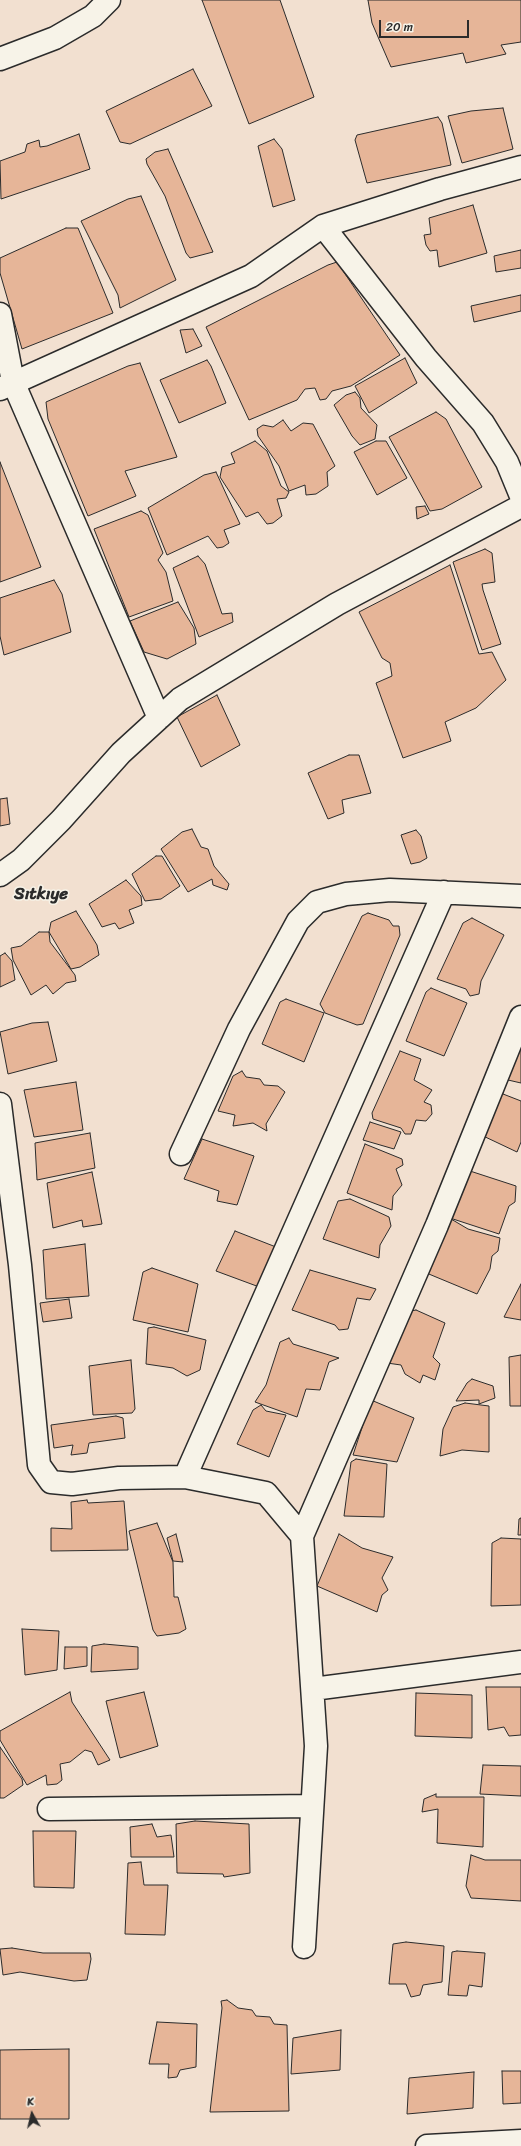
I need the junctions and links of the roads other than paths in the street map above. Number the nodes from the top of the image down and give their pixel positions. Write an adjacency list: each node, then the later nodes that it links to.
1 (108, 0): 2 (street)
2 (0, 59)
3 (521, 167): 4 (street)
4 (323, 226): 6 (street); 7 (street)
5 (0, 314): 6 (street)
6 (7, 386): 9 (street)
7 (521, 496)
8 (521, 506): 9 (street)
9 (159, 718): 10 (street)
10 (0, 875)
11 (444, 892): 12 (street); 15 (street); 16 (street)
12 (521, 896)
13 (521, 1017): 17 (street)
14 (0, 1104): 16 (street)
15 (181, 1154)
16 (185, 1477): 17 (street)
17 (302, 1536): 19 (street)
18 (521, 1662): 19 (street)
19 (313, 1689): 20 (street)
20 (312, 1806): 21 (street); 22 (street)
21 (48, 1809)
22 (304, 1946)
23 (521, 2141): 24 (street)
24 (451, 2145): 25 (street)
25 (427, 2146)

